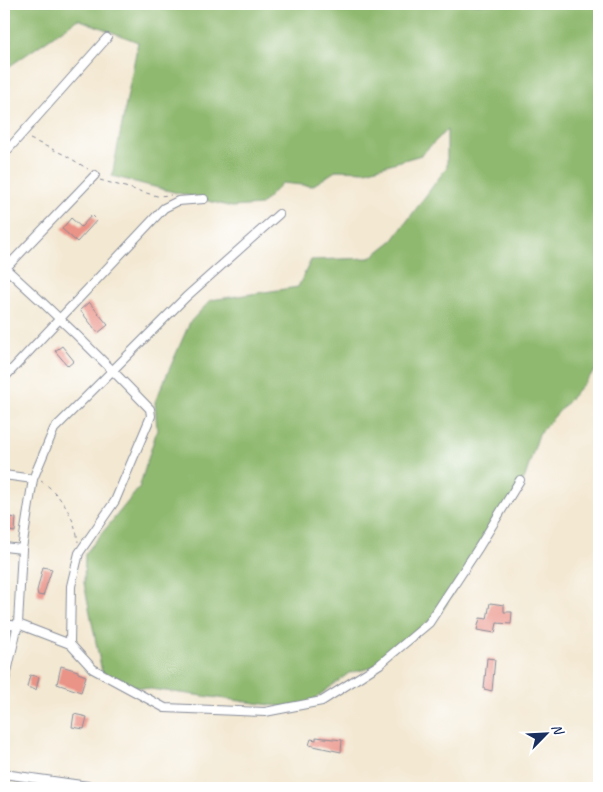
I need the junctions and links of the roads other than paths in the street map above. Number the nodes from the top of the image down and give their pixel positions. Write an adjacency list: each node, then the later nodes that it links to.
1 (107, 38): 2 (street)
2 (4, 154)
3 (95, 175): 6 (street)
4 (204, 199): 7 (street)
5 (279, 214): 8 (street)
6 (4, 268): 7 (street)
7 (59, 317): 8 (street); 9 (street)
8 (113, 370): 11 (street); 17 (street)
9 (4, 378)
10 (4, 475): 11 (street)
11 (33, 479): 14 (street)
12 (520, 480): 17 (street)
13 (4, 547): 14 (street)
14 (22, 549): 16 (street)
15 (4, 624): 16 (street)
16 (18, 625): 17 (street); 18 (street)
17 (70, 644)
18 (4, 685)
19 (4, 774): 20 (street)
20 (102, 788)

